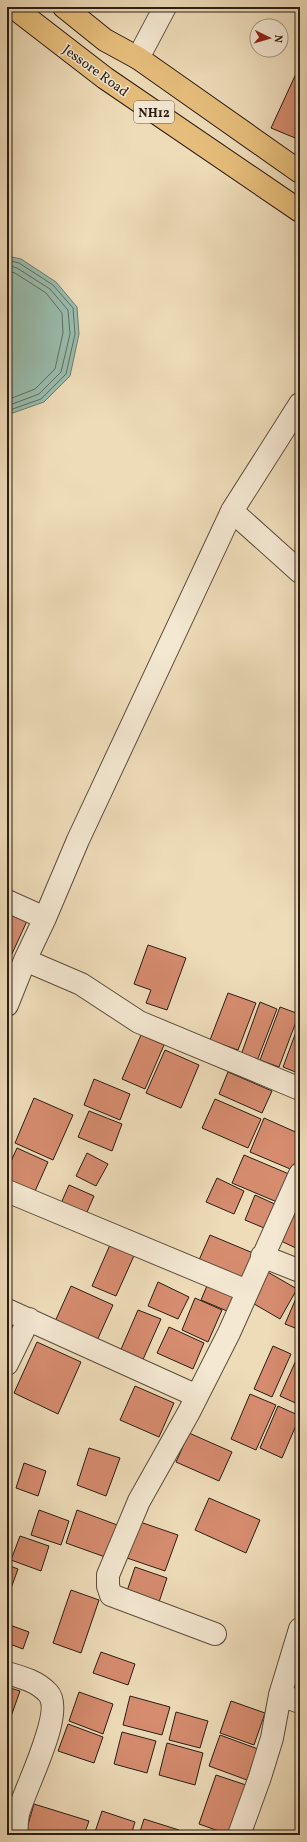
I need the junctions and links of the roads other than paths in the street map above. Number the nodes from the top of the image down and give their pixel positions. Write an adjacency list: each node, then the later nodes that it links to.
1 (13, 7): 6 (highway, Jessore Road / NH12)
2 (64, 7): 4 (highway, NH12)
3 (165, 7): 4 (street)
4 (138, 58): 5 (highway, NH12)
5 (300, 172)
6 (300, 211)
7 (300, 404): 8 (street)
8 (232, 511): 9 (street); 11 (street)
9 (300, 572)
10 (7, 901): 11 (street)
11 (45, 918): 12 (street)
12 (25, 960): 13 (street); 14 (street)
13 (8, 1001)
14 (300, 1089)
15 (300, 1174): 17 (street)
16 (7, 1191): 19 (street)
17 (262, 1256): 18 (street); 19 (street)
18 (300, 1271)
19 (247, 1291): 23 (street)
20 (7, 1310): 21 (street)
21 (29, 1319): 22 (street); 23 (street)
22 (7, 1364)
23 (197, 1396): 25 (street)
24 (300, 1629): 27 (street)
25 (215, 1634)
26 (7, 1673): 28 (street)
27 (290, 1699): 29 (street)
28 (17, 1835)
29 (239, 1835)

